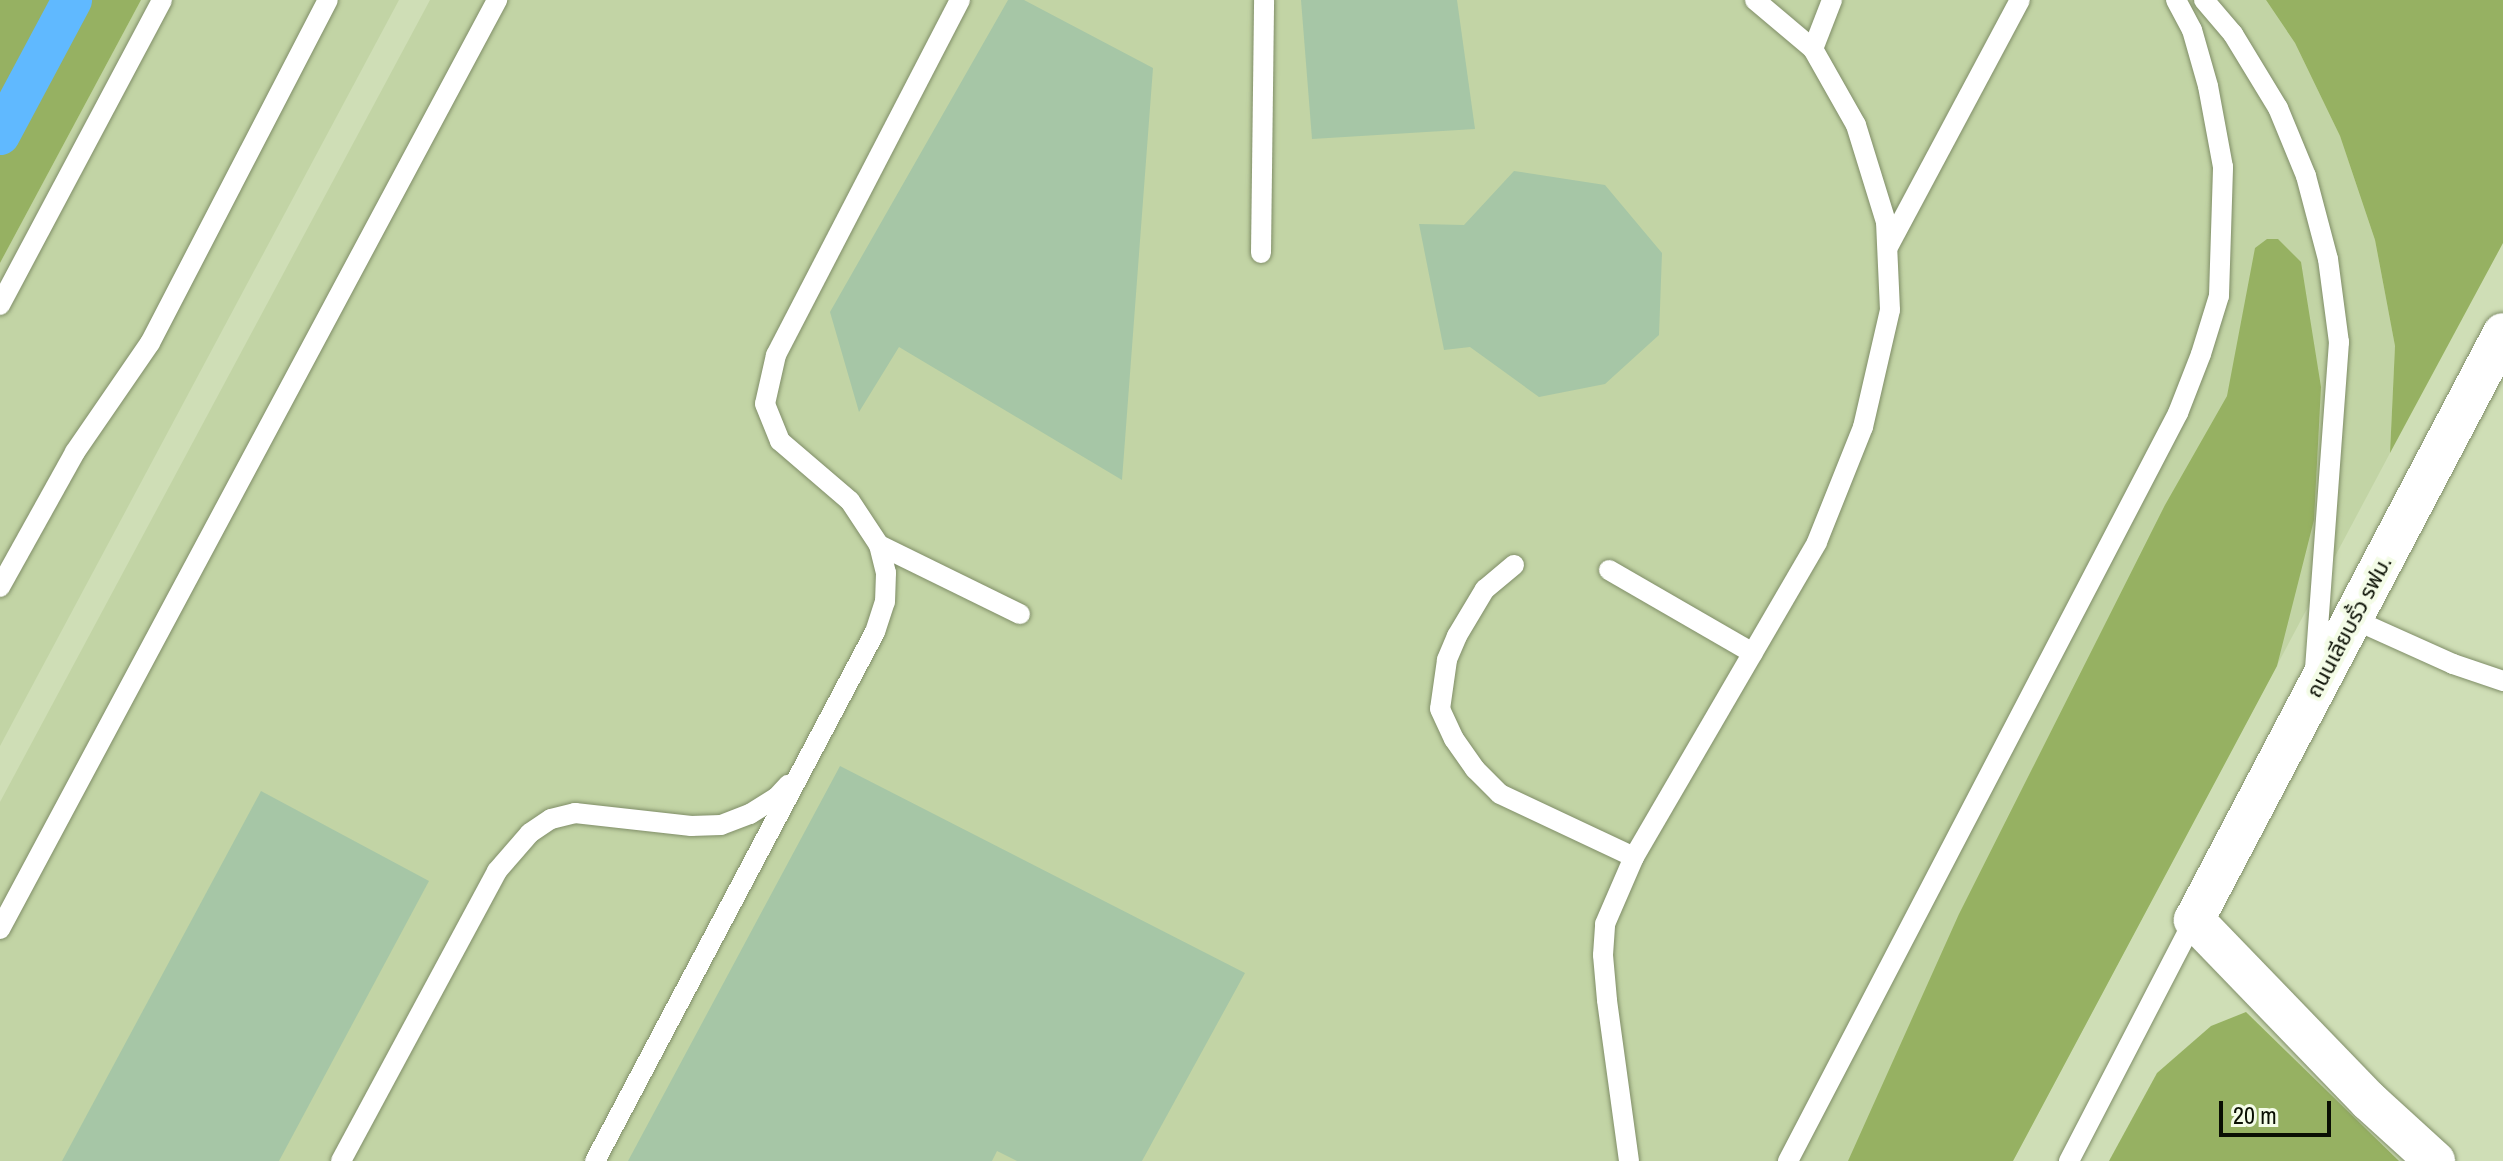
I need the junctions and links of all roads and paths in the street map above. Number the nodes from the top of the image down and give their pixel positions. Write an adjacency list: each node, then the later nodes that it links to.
1 (162, 0): 14 (lane)
2 (328, 0): 19 (lane)
3 (497, 0): 28 (lane)
4 (960, 0): 16 (lane)
5 (1264, 0): 13 (lane)
6 (1755, 0): 11 (lane)
7 (1832, 0): 11 (lane)
8 (2020, 0): 12 (lane)
9 (2176, 0): 32 (lane)
10 (2204, 0): 24 (lane)
11 (1813, 49): 12 (lane)
12 (1888, 249): 22 (lane)
13 (1261, 253)
14 (0, 305)
15 (2503, 333): 21 (street, ถนนเลียบรั้ว รฟม.)
16 (879, 545): 20 (lane); 25 (lane)
17 (1514, 565): 26 (lane)
18 (1609, 570): 22 (lane)
19 (0, 587)
20 (1020, 614)
21 (2353, 619): 23 (lane); 24 (street, ถนนเลียบรั้ว รฟม.)
22 (1753, 653): 26 (lane)
23 (2503, 681)
24 (2314, 693): 27 (street, ถนนเลียบรั้ว รฟม.)
25 (802, 770): 29 (lane); 30 (lane)
26 (1634, 857): 31 (lane)
27 (2194, 920): 33 (lane); 34 (street)
28 (0, 929)
29 (341, 1161)
30 (595, 1161)
31 (1629, 1161)
32 (1788, 1161)
33 (2069, 1161)
34 (2435, 1161)

